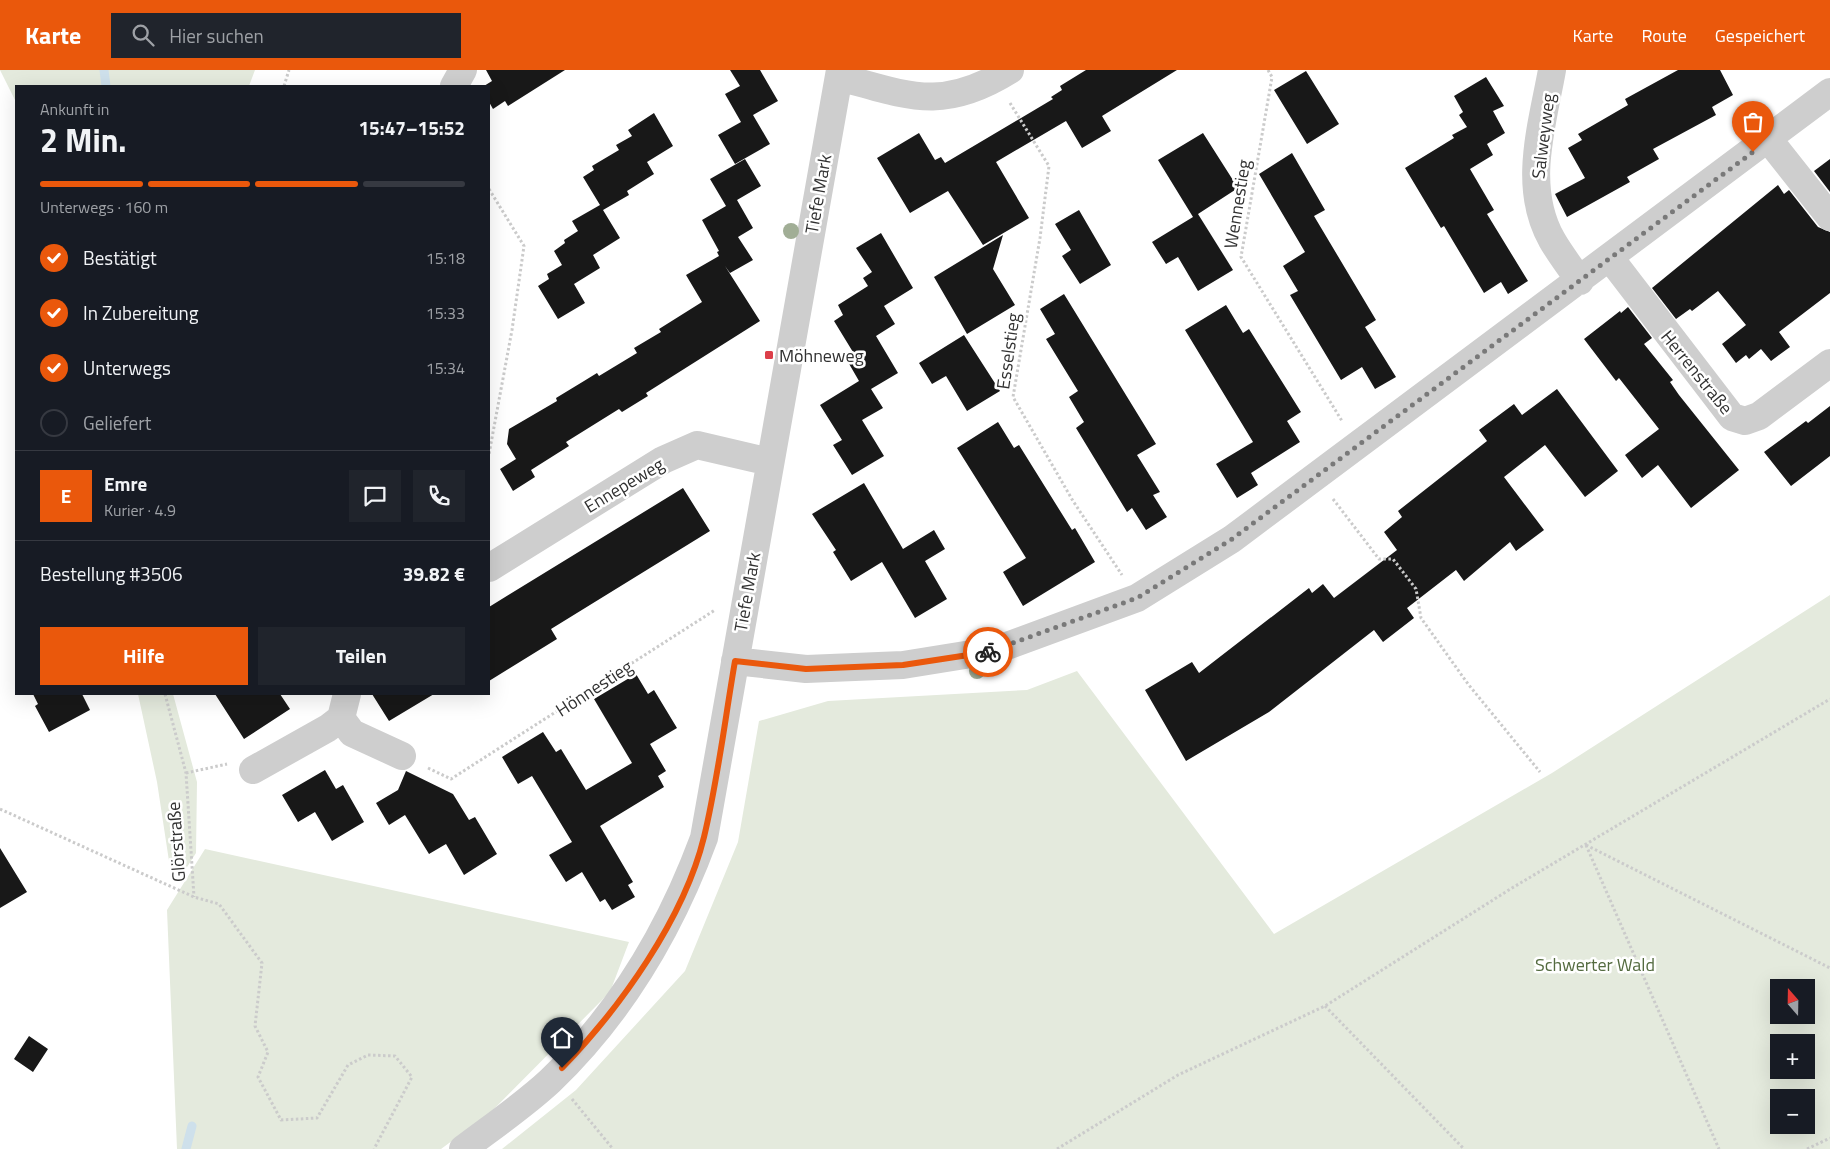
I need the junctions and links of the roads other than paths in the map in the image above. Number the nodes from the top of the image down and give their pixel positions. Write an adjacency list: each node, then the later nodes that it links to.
1 (463, 70): 5 (street)
2 (1010, 70): 4 (street)
3 (1552, 70): 10 (street, Salweyweg)
4 (839, 74): 12 (street, Tiefe Mark)
5 (455, 85)
6 (1830, 92): 7 (street)
7 (1769, 140): 8 (street); 9 (street)
8 (1830, 216)
9 (1610, 258): 10 (street); 11 (street, Herrenstraße)
10 (1580, 281): 14 (street)
11 (1830, 363)
12 (770, 462): 13 (street, Ennepeweg); 14 (street, Tiefe Mark)
13 (490, 567)
14 (735, 661): 18 (street, Tiefe Mark)
15 (344, 706): 16 (street); 17 (street)
16 (402, 756)
17 (253, 770)
18 (463, 1149)

